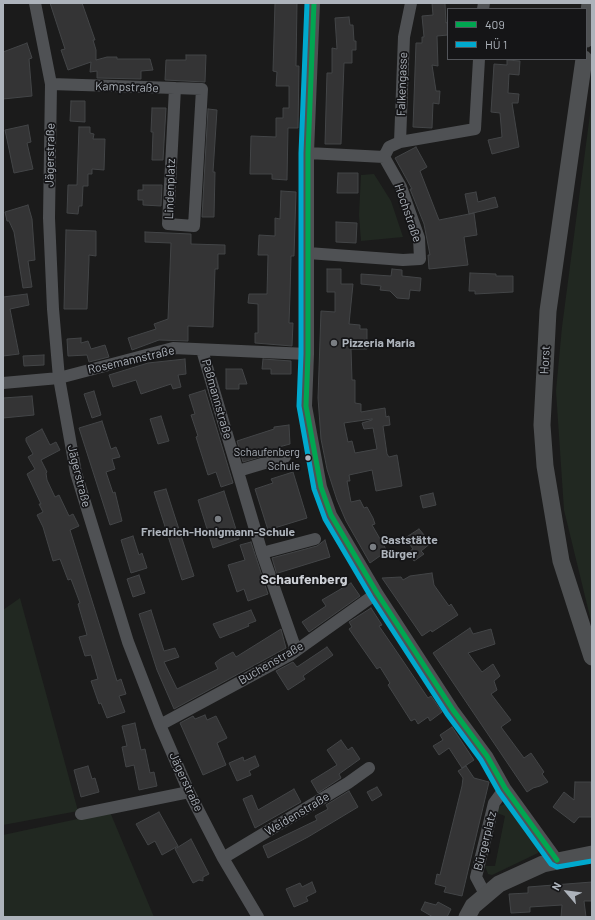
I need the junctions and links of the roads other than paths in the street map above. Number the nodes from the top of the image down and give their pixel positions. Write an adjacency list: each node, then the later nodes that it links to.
1 (35, 3): 8 (street, Jägerstraße)
2 (314, 3): 12 (street)
3 (411, 3): 11 (street, Falkengasse)
4 (590, 3): 5 (street)
5 (587, 30)
6 (479, 60): 11 (street)
7 (584, 60): 25 (street, Horst)
8 (51, 84): 9 (street, Kampstraße); 17 (street, Jägerstraße)
9 (175, 88): 10 (street, Kampstraße); 10 (street, Lindenplatz)
10 (202, 89)
11 (400, 142): 13 (street)
12 (308, 153): 13 (street); 14 (street)
13 (384, 157): 14 (street, Hochstraße)
14 (308, 253): 16 (street)
15 (202, 350): 16 (street, Rosemannstraße); 17 (street, Rosemannstraße); 20 (street, Paßmannstraße)
16 (308, 354): 23 (street)
17 (59, 378): 18 (street, Rosemannstraße); 26 (street, Jägerstraße)
18 (3, 383)
19 (285, 457): 20 (street)
20 (238, 471): 22 (street, Paßmannstraße)
21 (315, 540): 22 (street)
22 (262, 553): 24 (street, Paßmannstraße)
23 (377, 593): 24 (street, Buchenstraße); 28 (street)
24 (296, 650): 26 (street, Buchenstraße)
25 (592, 656)
26 (160, 725): 29 (street, Jägerstraße)
27 (369, 768): 32 (street, Weidenstraße)
28 (505, 788): 33 (street); 34 (street, Bürgerplatz)
29 (189, 792): 30 (street); 32 (street, Jägerstraße)
30 (81, 814)
31 (592, 854): 33 (street)
32 (223, 858): 35 (street, Jägerstraße)
33 (557, 860): 34 (street)
34 (484, 894): 36 (street)
35 (258, 917)
36 (467, 917)

